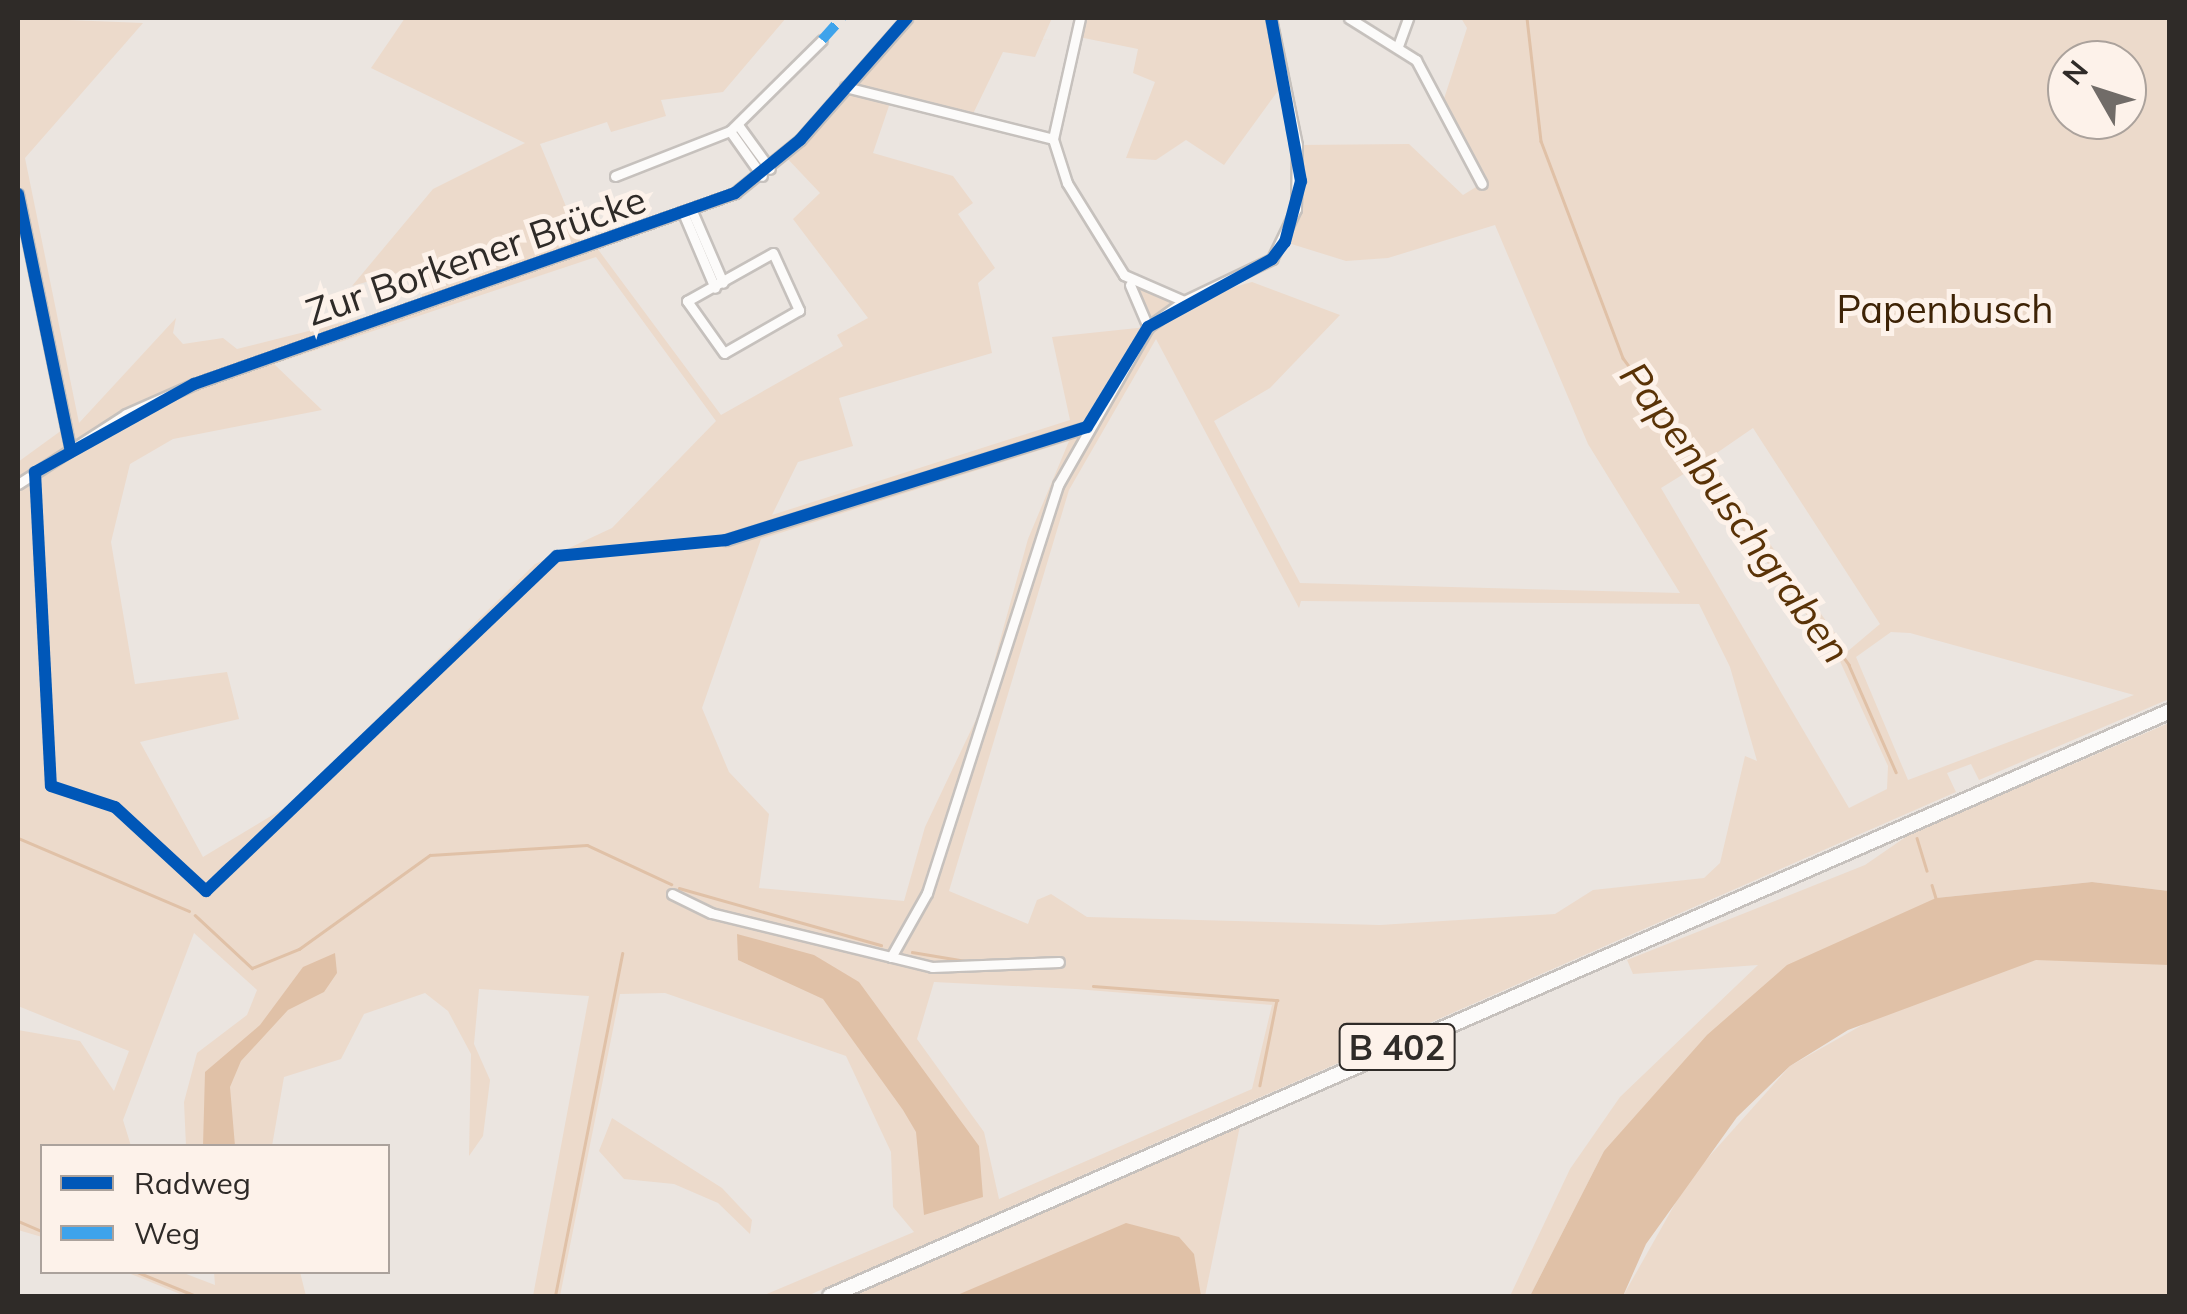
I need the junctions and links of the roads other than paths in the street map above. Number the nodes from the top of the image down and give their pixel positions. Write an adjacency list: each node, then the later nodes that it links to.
1 (907, 18): 8 (street, Zur Borkener Brücke)
2 (1080, 18): 10 (street)
3 (1270, 18): 18 (street)
4 (1349, 18): 7 (street)
5 (1408, 18): 7 (street)
6 (822, 40): 9 (street)
7 (1398, 46): 13 (street)
8 (845, 87): 10 (street); 11 (street, Zur Borkener Brücke)
9 (734, 128): 11 (street); 12 (street)
10 (1053, 139): 16 (street)
11 (766, 173): 15 (street, Zur Borkener Brücke)
12 (615, 176)
13 (1482, 184)
14 (18, 194): 21 (street)
15 (688, 213): 17 (street); 21 (street, Zur Borkener Brücke)
16 (1124, 275): 18 (street); 19 (street)
17 (719, 285): 17 (street)
18 (1184, 302): 19 (street)
19 (1148, 328): 20 (street)
20 (1087, 427): 23 (street); 26 (street)
21 (70, 448): 22 (street, Zur Borkener Brücke)
22 (18, 484)
23 (726, 540)
24 (2170, 711): 28 (main road, B 402)
25 (672, 894): 26 (street)
26 (892, 957): 27 (street)
27 (1059, 962)
28 (830, 1296)

